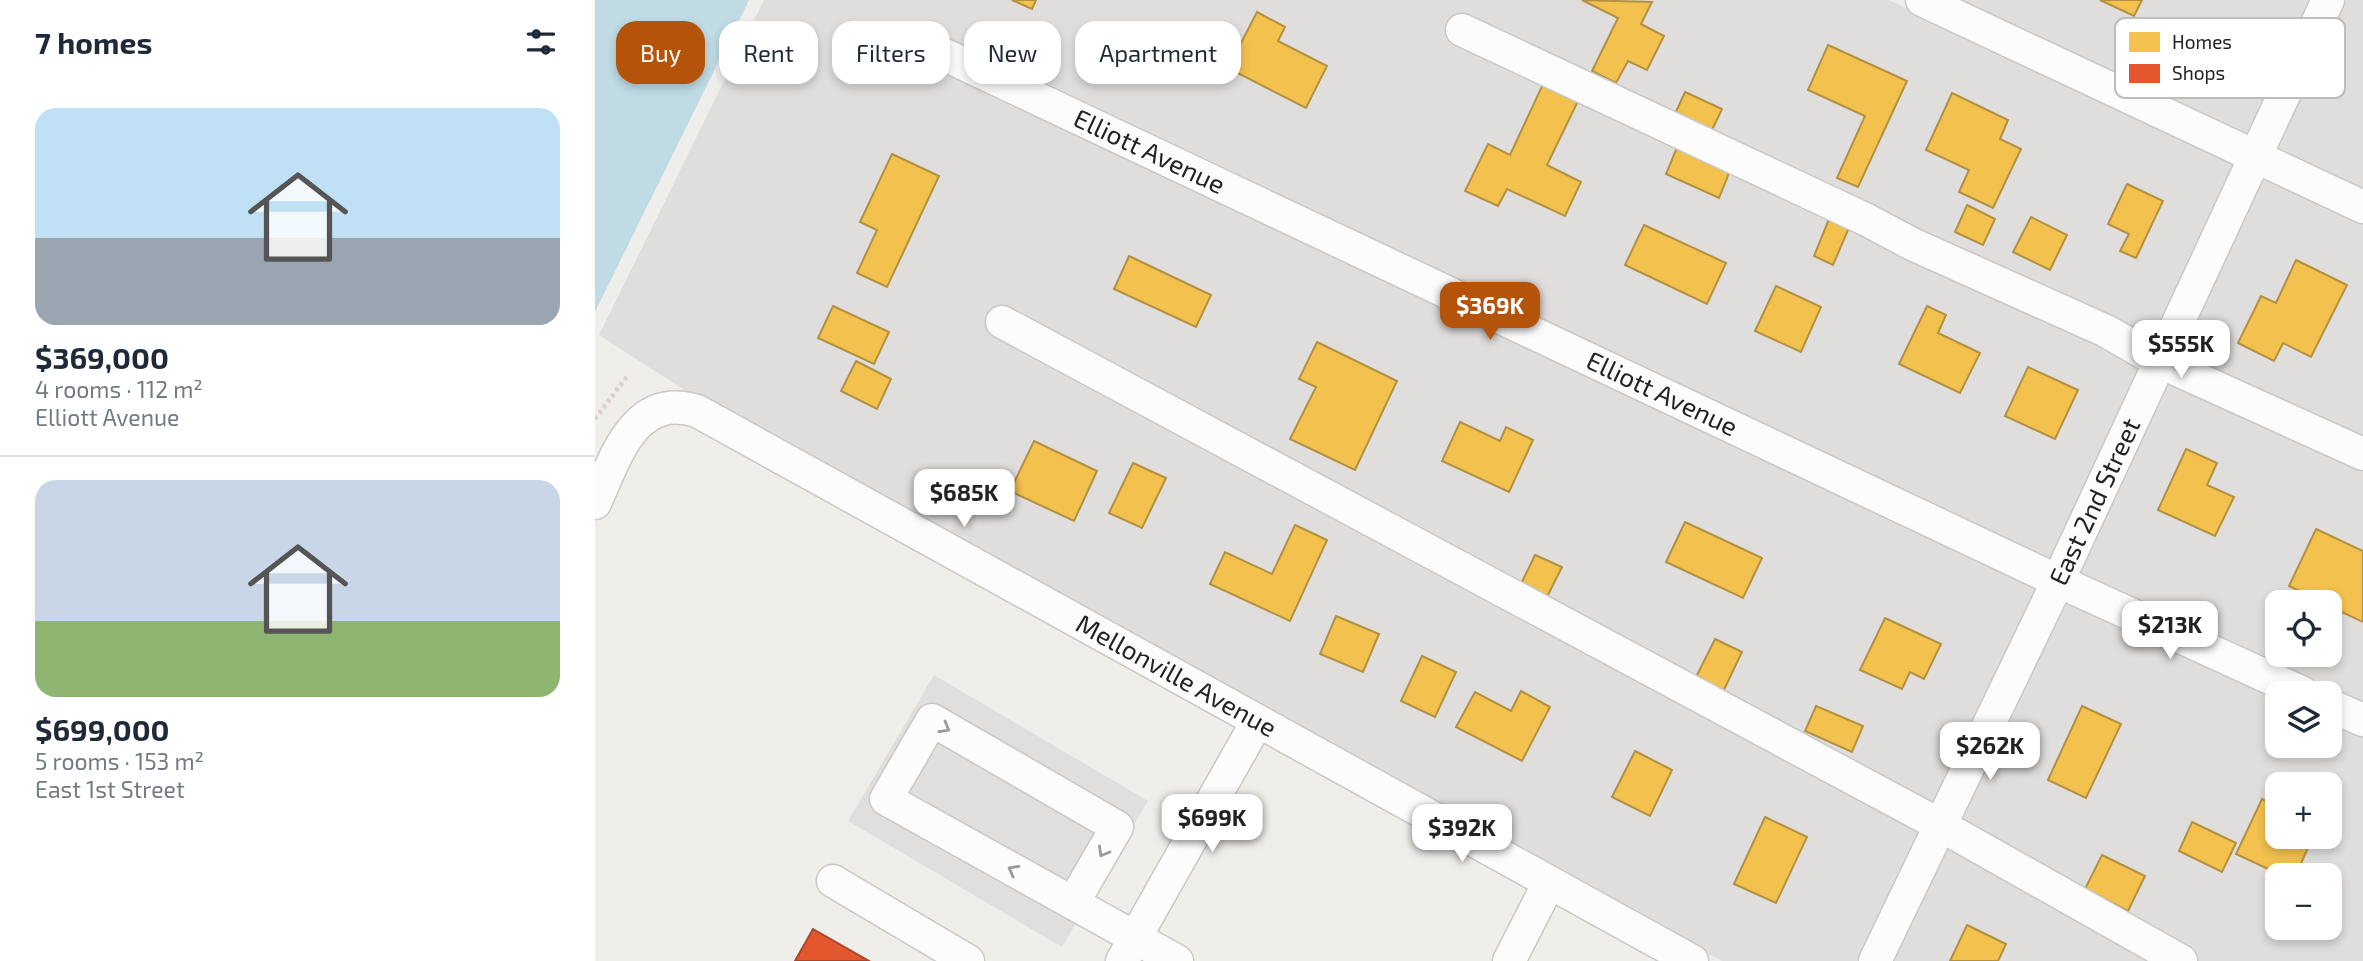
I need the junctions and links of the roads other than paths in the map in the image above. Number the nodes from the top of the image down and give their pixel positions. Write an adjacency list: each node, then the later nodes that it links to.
1 (1922, 0): 6 (street)
2 (2328, 0): 3 (street, East 2nd Street)
3 (2320, 18)
4 (1462, 30): 12 (street)
5 (950, 57): 15 (street, Elliott Avenue)
6 (2115, 90)
7 (2132, 98): 9 (street)
8 (2283, 98): 9 (street, East 2nd Street)
9 (2256, 156): 10 (street); 12 (street, East 2nd Street)
10 (2363, 207)
11 (1002, 323): 20 (street)
12 (2160, 362): 13 (street); 15 (street, East 2nd Street)
13 (2363, 454)
14 (595, 503): 19 (street, Mellonville Avenue)
15 (2058, 581): 16 (street, Elliott Avenue); 20 (street, East 2nd Street)
16 (2277, 681)
17 (2342, 711): 18 (street)
18 (2363, 720)
19 (1257, 722): 22 (street, Mellonville Avenue); 24 (street)
20 (1940, 825): 29 (street, East 2nd Street); 30 (street)
21 (833, 881): 25 (street)
22 (1549, 883): 27 (street); 28 (street, Mellonville Avenue)
23 (1073, 903): 23 (street, one-way to 23); 24 (street)
24 (1129, 949): 26 (street)
25 (968, 961)
26 (1177, 961)
27 (1509, 961)
28 (1692, 961)
29 (1875, 961)
30 (2181, 961)

